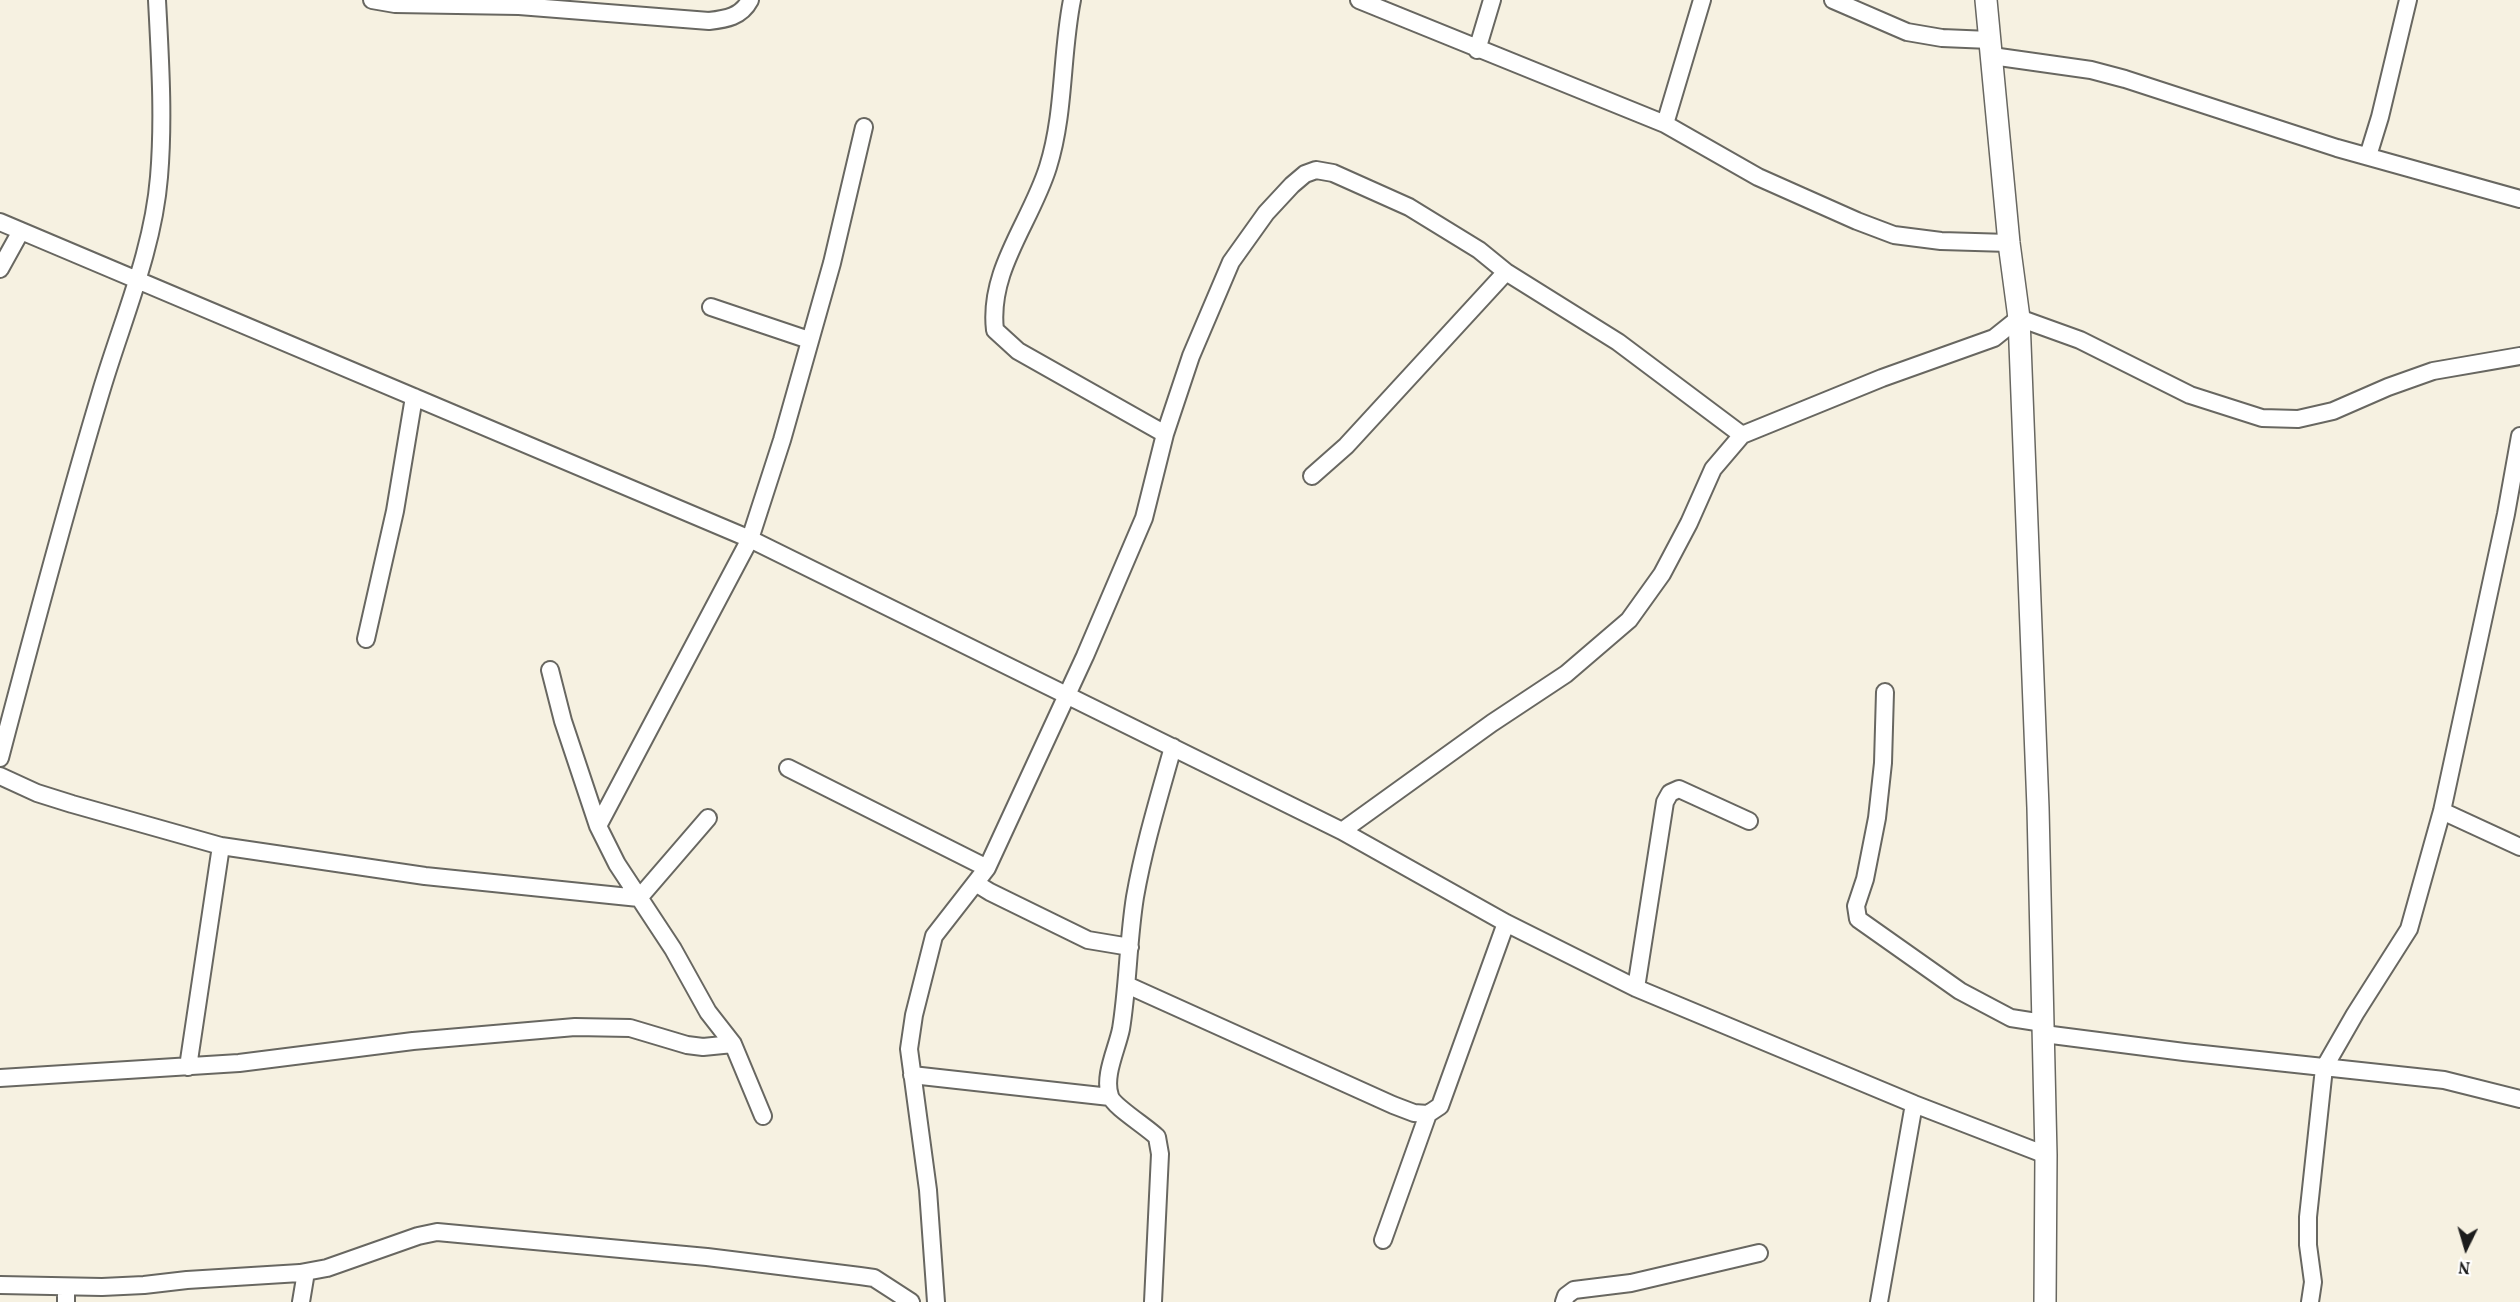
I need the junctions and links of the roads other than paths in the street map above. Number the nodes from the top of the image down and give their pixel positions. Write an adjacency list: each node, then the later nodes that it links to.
1 (157, 0): 22 (street)
2 (372, 0): 3 (street)
3 (750, 0)
4 (1072, 0): 28 (street)
5 (1359, 0): 12 (street)
6 (1492, 0): 12 (street)
7 (1702, 0): 13 (street)
8 (1833, 0): 11 (street)
9 (1986, 0): 11 (street)
10 (2408, 0): 15 (street)
11 (1991, 48): 15 (street); 19 (street)
12 (1478, 50): 13 (street)
13 (1665, 124): 19 (street)
14 (864, 127): 25 (street)
15 (2368, 156): 16 (street)
16 (2520, 199)
17 (0, 222): 18 (street)
18 (21, 231): 20 (street); 22 (street)
19 (2009, 243): 24 (street)
20 (0, 268)
21 (1506, 272): 28 (street); 29 (street); 31 (street)
22 (138, 280): 27 (street); 40 (street)
23 (711, 307): 25 (street)
24 (2019, 318): 26 (street); 29 (street); 57 (street)
25 (809, 340): 34 (street)
26 (2520, 356)
27 (414, 397): 34 (street); 35 (street)
28 (1165, 434): 38 (street)
29 (1742, 435): 47 (street)
30 (2520, 436): 32 (street)
31 (1312, 476)
32 (2506, 514): 33 (street); 43 (street)
33 (2520, 525)
34 (750, 539): 38 (street); 46 (street)
35 (366, 639)
36 (550, 670): 46 (street)
37 (1886, 692): 57 (street)
38 (1067, 694): 39 (street); 50 (street)
39 (1173, 747): 47 (street); 54 (street)
40 (0, 758)
41 (788, 768): 50 (street)
42 (0, 776): 48 (street)
43 (2442, 811): 49 (street); 60 (street)
44 (708, 818): 52 (street)
45 (1749, 820): 56 (street)
46 (598, 826): 52 (street)
47 (1342, 831): 53 (street)
48 (221, 846): 52 (street); 59 (street)
49 (2520, 847)
50 (987, 868): 51 (street)
51 (976, 884): 54 (street); 61 (street)
52 (639, 898): 58 (street)
53 (1506, 922): 56 (street); 66 (street)
54 (1130, 947): 55 (street)
55 (1127, 985): 63 (street); 66 (street)
56 (1636, 988): 65 (street)
57 (2043, 1029): 60 (street); 68 (street)
58 (733, 1044): 59 (street); 67 (street)
59 (188, 1067): 62 (street)
60 (2324, 1068): 64 (street); 81 (street)
61 (912, 1076): 63 (street); 76 (street)
62 (0, 1078)
63 (1110, 1097): 77 (street)
64 (2520, 1099)
65 (1914, 1104): 68 (street); 79 (street)
66 (1428, 1114): 69 (street)
67 (763, 1116)
68 (2046, 1155): 80 (street)
69 (1383, 1240)
70 (1759, 1253): 78 (street)
71 (306, 1272): 73 (street); 74 (street); 75 (street)
72 (0, 1285): 73 (street)
73 (66, 1294)
74 (301, 1302)
75 (911, 1302)
76 (936, 1302)
77 (1153, 1302)
78 (1564, 1302)
79 (1879, 1302)
80 (2045, 1302)
81 (2310, 1302)

